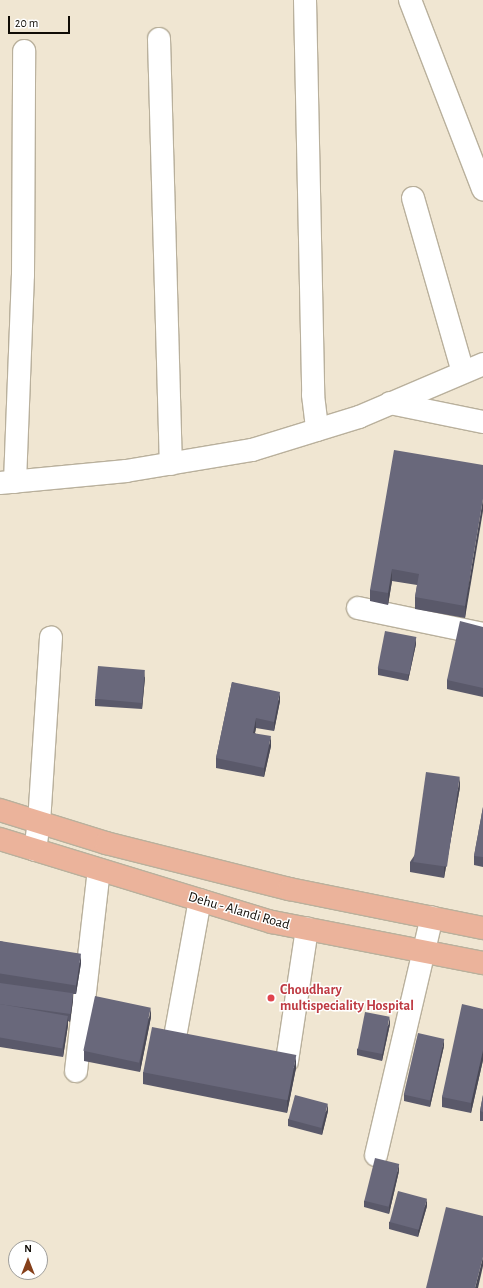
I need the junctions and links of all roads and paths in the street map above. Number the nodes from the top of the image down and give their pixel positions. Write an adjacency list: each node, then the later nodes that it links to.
1 (305, 0): 11 (street)
2 (410, 0): 5 (street)
3 (159, 40): 12 (street)
4 (24, 51): 13 (street)
5 (483, 189)
6 (413, 198): 8 (street)
7 (483, 364): 8 (street)
8 (463, 372): 9 (street)
9 (390, 403): 10 (street); 11 (street)
10 (483, 422)
11 (317, 430): 12 (street)
12 (171, 464): 13 (street)
13 (8, 482)
14 (358, 608): 15 (street)
15 (483, 634)
16 (51, 637): 18 (street)
17 (0, 810): 18 (main road)
18 (40, 822): 20 (street); 23 (main road)
19 (0, 839): 20 (main road, Dehu - Alandi Road)
20 (35, 850): 21 (main road, Dehu - Alandi Road)
21 (99, 870): 22 (main road, Dehu - Alandi Road); 30 (street)
22 (200, 900): 25 (main road, Dehu - Alandi Road); 28 (street)
23 (432, 917): 24 (main road); 26 (street)
24 (483, 928)
25 (307, 929): 26 (main road, Dehu - Alandi Road); 29 (street)
26 (424, 952): 27 (main road, Dehu - Alandi Road); 31 (street)
27 (483, 963)
28 (175, 1037)
29 (287, 1060)
30 (76, 1070)
31 (376, 1155)

